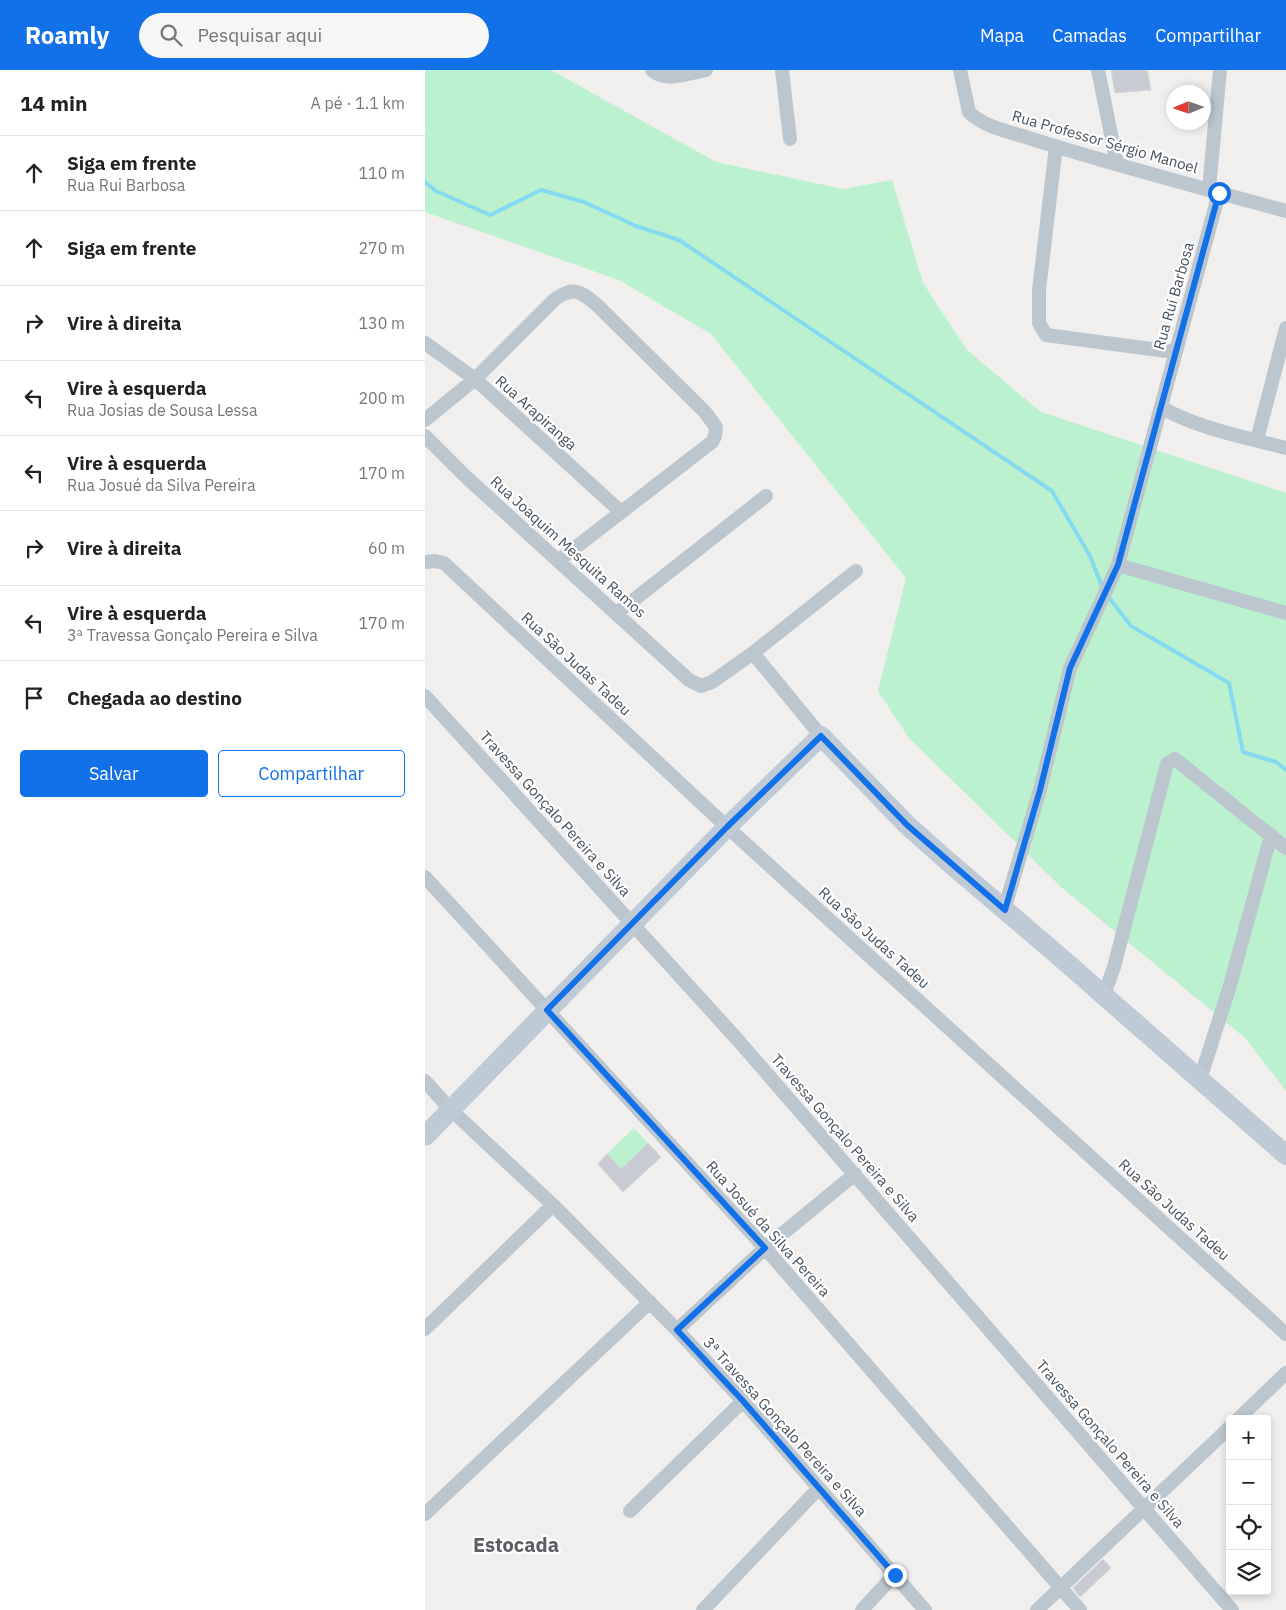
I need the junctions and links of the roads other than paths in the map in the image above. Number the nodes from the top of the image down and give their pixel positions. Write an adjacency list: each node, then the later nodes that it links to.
1 (651, 70): 2 (street)
2 (706, 70)
3 (782, 70): 7 (street)
4 (960, 70): 8 (street, Rua Professor Sérgio Manoel)
5 (1098, 70): 9 (street)
6 (1220, 70): 10 (street, Rua Rui Barbosa)
7 (791, 139)
8 (1056, 146): 9 (street, Rua Professor Sérgio Manoel); 14 (street)
9 (1117, 164): 10 (street, Rua Professor Sérgio Manoel)
10 (1214, 191): 11 (street, Rua Professor Sérgio Manoel); 14 (street, Rua Rui Barbosa)
11 (1286, 211)
12 (1286, 328): 19 (street)
13 (425, 343): 15 (street, Rua Arapiranga)
14 (1174, 352): 16 (street, Rua Rui Barbosa)
15 (475, 379): 17 (street); 22 (street, Rua Arapiranga); 22 (street)
16 (1162, 408): 19 (street); 25 (street, Rua Rui Barbosa)
17 (425, 420)
18 (425, 436): 23 (street, Rua Joaquim Mesquita Ramos)
19 (1257, 440): 20 (street)
20 (1286, 448)
21 (766, 496): 27 (street)
22 (621, 512): 23 (street)
23 (558, 561): 27 (street, Rua Joaquim Mesquita Ramos)
24 (425, 562): 32 (street, Rua São Judas Tadeu)
25 (1118, 565): 28 (street); 36 (street, Rua Rui Barbosa)
26 (856, 571): 29 (street)
27 (617, 613): 29 (street, Rua Joaquim Mesquita Ramos)
28 (1286, 613)
29 (753, 653): 31 (street)
30 (425, 696): 37 (street, Travessa Gonçalo Pereira e Silva)
31 (821, 736): 32 (street); 36 (street)
32 (727, 827): 37 (street); 51 (street, Rua São Judas Tadeu)
33 (1271, 835): 34 (street); 38 (street); 40 (street)
34 (1286, 848)
35 (425, 877): 39 (street, Rua Josué da Silva Pereira)
36 (1005, 910): 38 (street)
37 (633, 924): 39 (street); 45 (street, Travessa Gonçalo Pereira e Silva)
38 (1104, 995): 40 (street)
39 (547, 1010): 42 (street); 47 (street, Rua Josué da Silva Pereira)
40 (1200, 1079): 44 (street)
41 (425, 1081): 42 (street, 3ª Travessa Gonçalo Pereira e Silva)
42 (451, 1109): 43 (street); 46 (street, 3ª Travessa Gonçalo Pereira e Silva)
43 (425, 1136)
44 (1281, 1145)
45 (855, 1174): 47 (street); 57 (street, Travessa Gonçalo Pereira e Silva)
46 (553, 1205): 48 (street, 3ª Travessa Gonçalo Pereira e Silva); 49 (street)
47 (765, 1248): 50 (street); 61 (street, Rua Josué da Silva Pereira)
48 (650, 1302): 50 (street, 3ª Travessa Gonçalo Pereira e Silva); 59 (street)
49 (425, 1329)
50 (677, 1330): 53 (street, 3ª Travessa Gonçalo Pereira e Silva)
51 (1286, 1334)
52 (1286, 1373): 54 (street)
53 (743, 1401): 56 (street, 3ª Travessa Gonçalo Pereira e Silva); 58 (street)
54 (1242, 1415)
55 (1226, 1430): 57 (street)
56 (818, 1489): 60 (street, 3ª Travessa Gonçalo Pereira e Silva); 62 (street)
57 (1144, 1508): 61 (street); 67 (street, Travessa Gonçalo Pereira e Silva)
58 (630, 1511)
59 (425, 1514)
60 (895, 1575): 63 (street); 64 (street, 3ª Travessa Gonçalo Pereira e Silva)
61 (1061, 1587): 65 (street); 66 (street, Rua Josué da Silva Pereira)
62 (703, 1610)
63 (862, 1610)
64 (925, 1610)
65 (1037, 1610)
66 (1080, 1610)
67 (1232, 1610)

